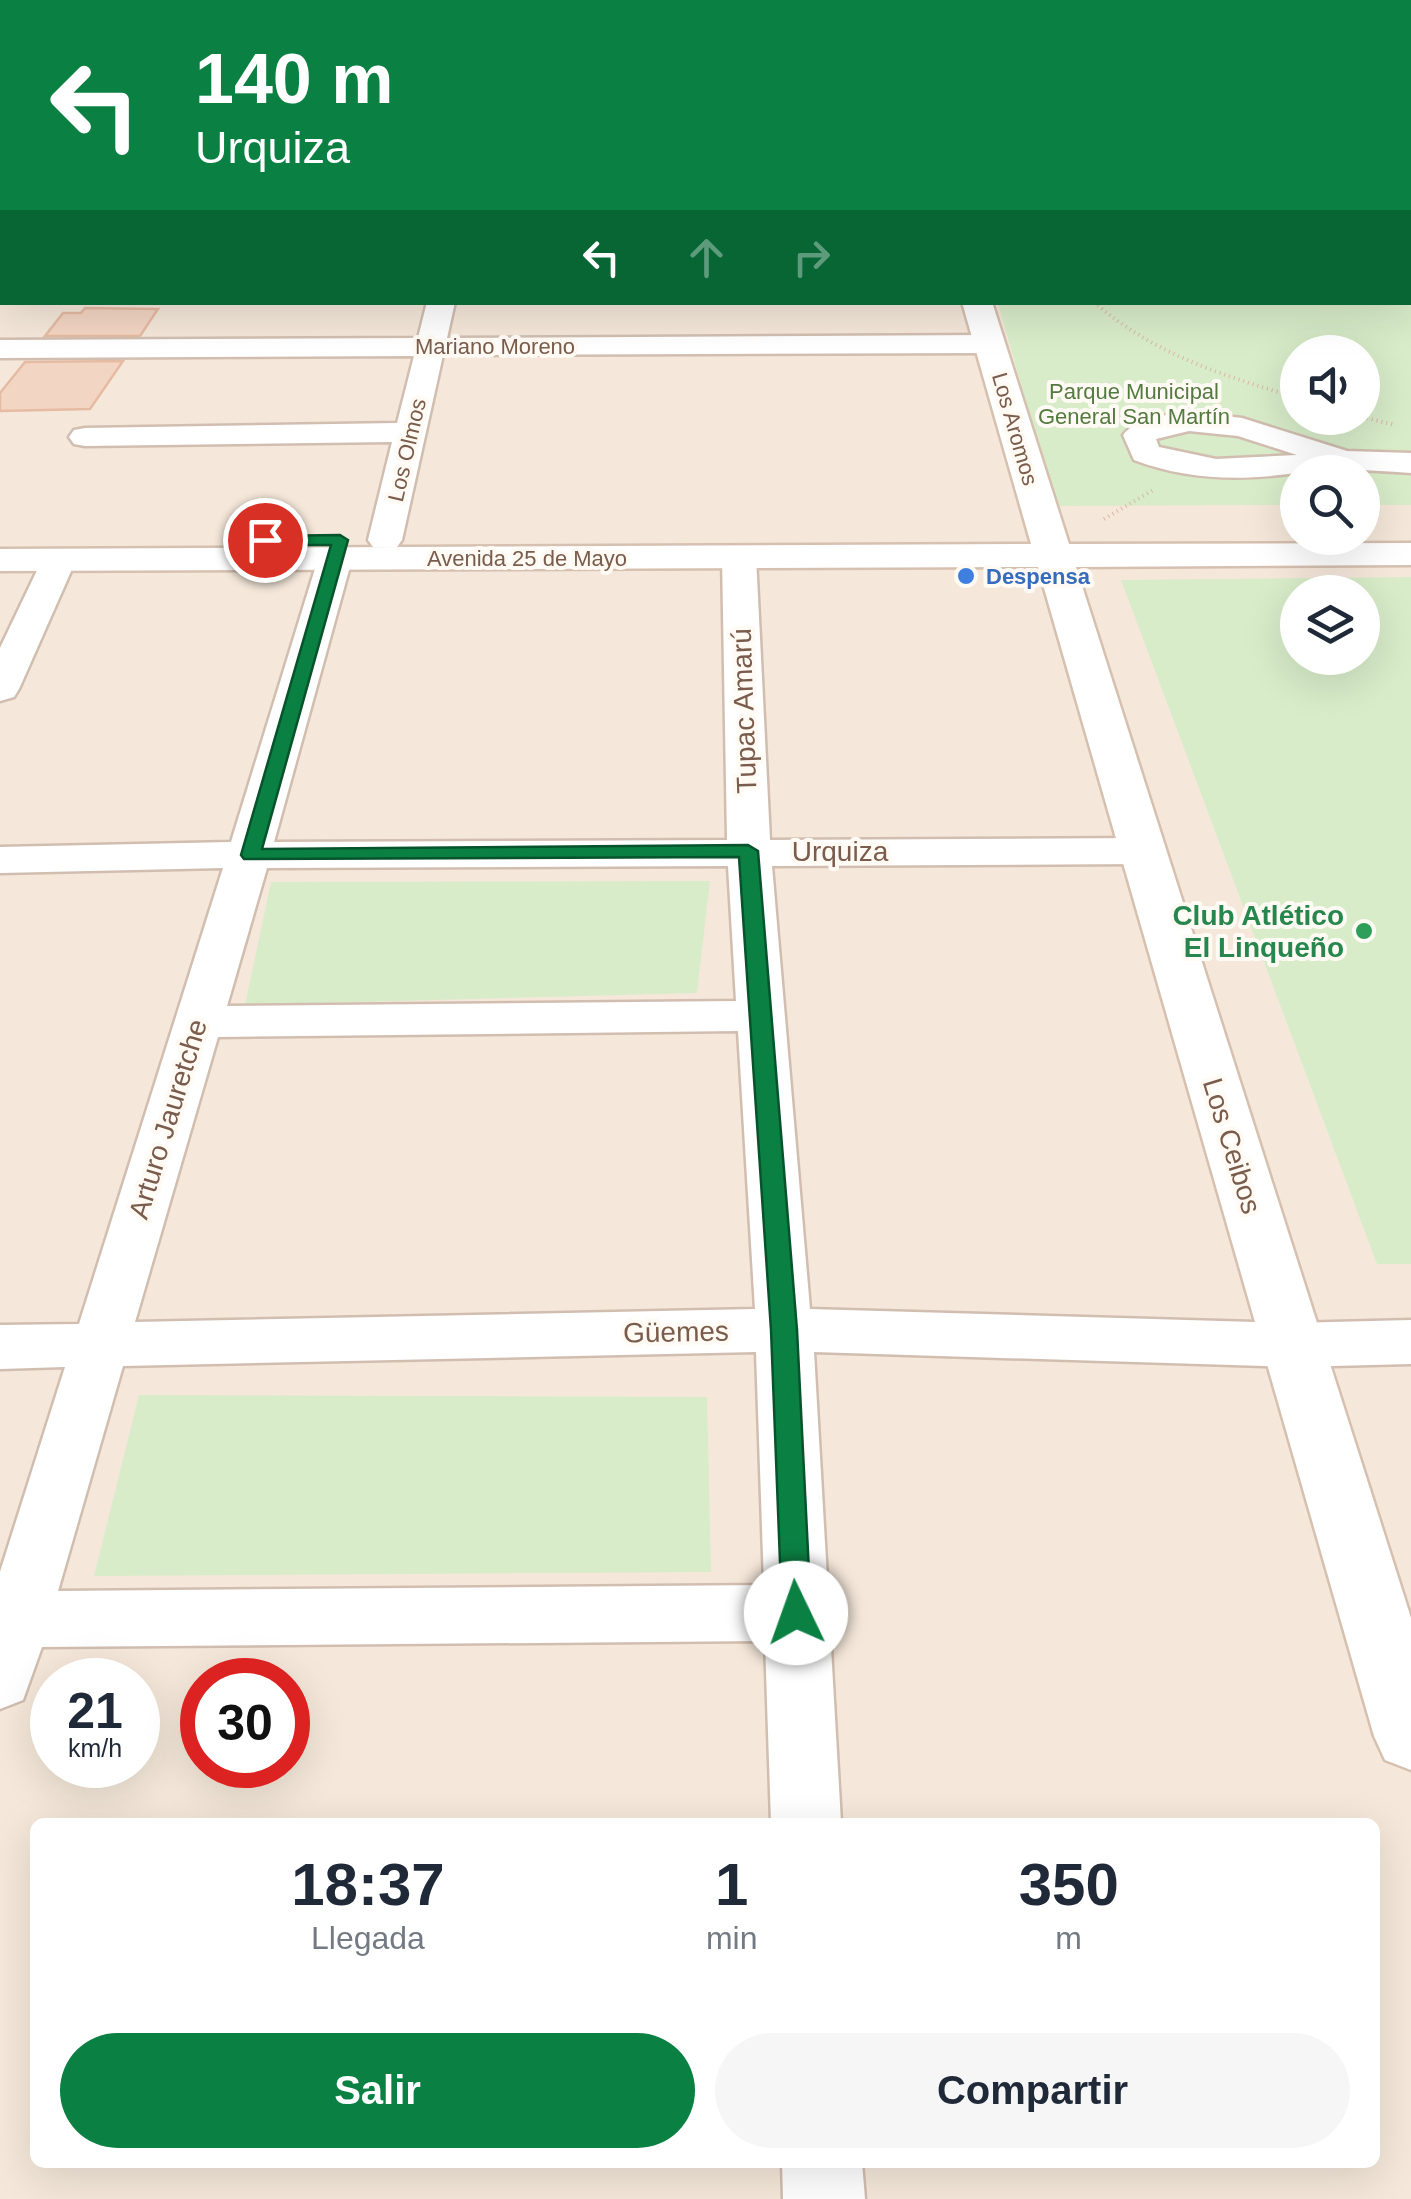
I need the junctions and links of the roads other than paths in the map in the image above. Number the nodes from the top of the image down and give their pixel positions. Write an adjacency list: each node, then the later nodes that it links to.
1 (440, 305): 4 (street, Los Olmos)
2 (978, 305): 3 (main road, Los Aromos)
3 (990, 344): 4 (street, Mariano Moreno); 15 (main road, Los Aromos)
4 (432, 346): 5 (street, Mariano Moreno); 6 (street, Los Olmos)
5 (0, 349)
6 (411, 432): 7 (street); 16 (street, Los Olmos)
7 (85, 438)
8 (1345, 461): 8 (street)
9 (1380, 462): 10 (street)
10 (1411, 463)
11 (1280, 537): 15 (main road)
12 (1380, 537): 13 (main road)
13 (1411, 537)
14 (0, 542): 16 (main road, Avenida 25 de Mayo)
15 (1050, 546): 16 (main road, Avenida 25 de Mayo); 17 (main road); 18 (main road, Avenida 25 de Mayo); 23 (main road, Los Ceibos)
16 (361, 549): 18 (main road, Avenida 25 de Mayo); 20 (main road, Avenida 25 de Mayo); 24 (street, Arturo Jauretche)
17 (1411, 554)
18 (739, 557): 22 (street, Tupac Amarú)
19 (0, 560): 20 (main road, Avenida 25 de Mayo)
20 (59, 560): 21 (street)
21 (0, 689)
22 (748, 851): 23 (street, Urquiza); 24 (street, Urquiza); 26 (street, Tupac Amarú)
23 (1141, 851): 30 (main road, Los Ceibos)
24 (251, 855): 25 (street, Urquiza); 27 (street, Arturo Jauretche)
25 (0, 860)
26 (761, 1016): 27 (street); 28 (street, Tupac Amarú)
27 (199, 1022): 32 (street, Arturo Jauretche)
28 (784, 1330): 30 (street, Güemes); 32 (street, Güemes); 33 (street, Tupac Amarú)
29 (1411, 1342): 30 (street, Güemes)
30 (1293, 1344): 36 (main road, Los Ceibos)
31 (0, 1347): 32 (street, Güemes)
32 (97, 1347): 34 (street, Arturo Jauretche)
33 (796, 1613): 34 (street); 37 (street, Tupac Amarú)
34 (18, 1619): 35 (street, Arturo Jauretche)
35 (0, 1679)
36 (1411, 1736)
37 (806, 1818)
38 (822, 2168): 39 (street)
39 (824, 2199)

